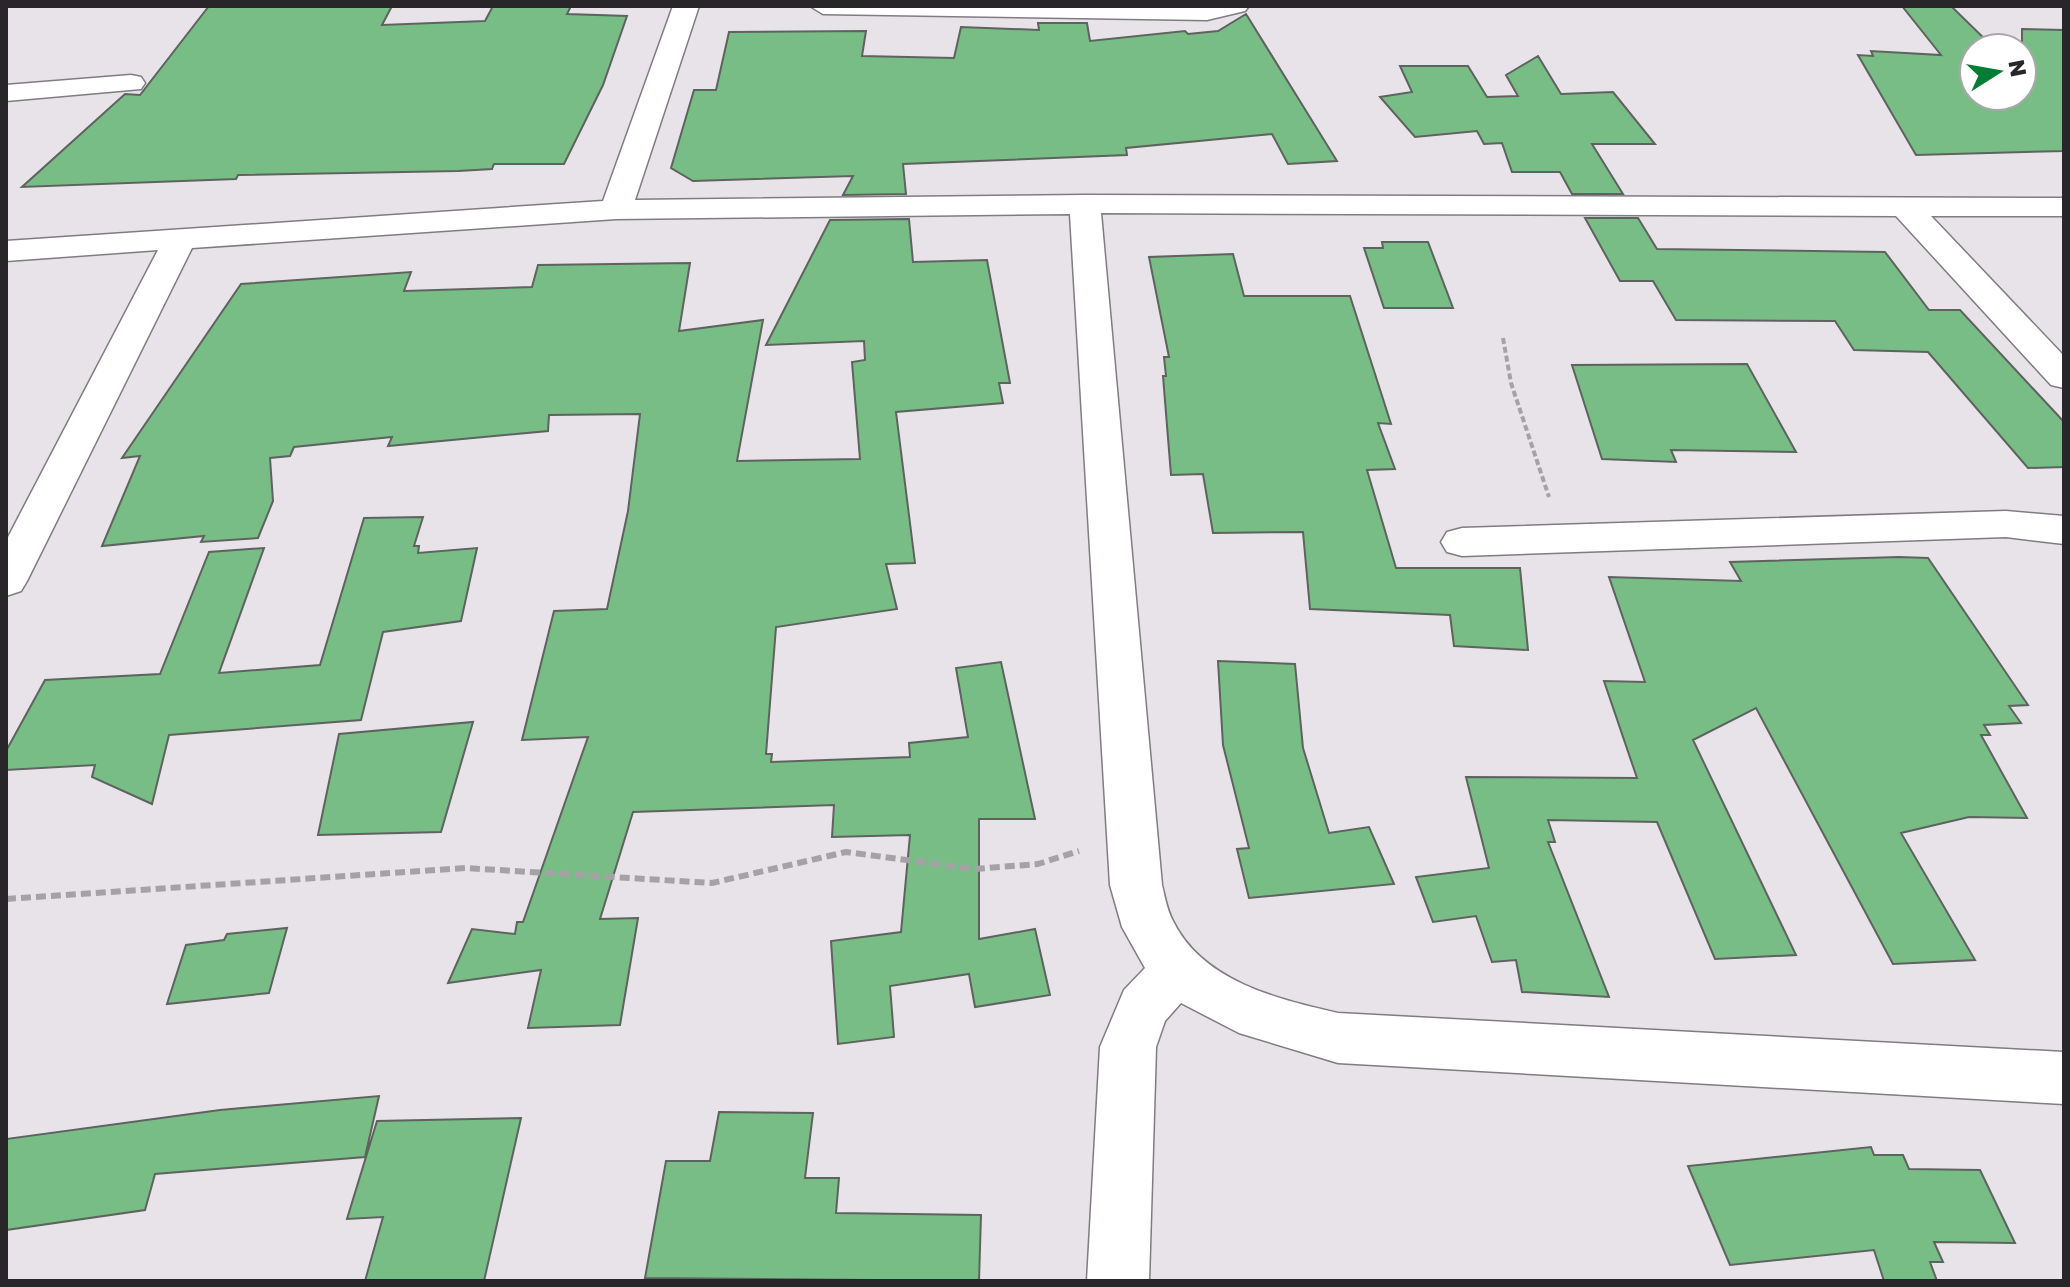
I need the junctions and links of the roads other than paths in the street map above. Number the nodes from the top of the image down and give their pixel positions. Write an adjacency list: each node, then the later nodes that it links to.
1 (686, 6): 9 (street)
2 (823, 6): 3 (street)
3 (1236, 6)
4 (131, 83): 5 (street)
5 (6, 93)
6 (1085, 204): 7 (street); 9 (street); 16 (street)
7 (1903, 205): 8 (street); 12 (street)
8 (2064, 207)
9 (616, 210): 10 (street)
10 (181, 237): 11 (street); 15 (street)
11 (6, 251)
12 (2064, 377)
13 (2064, 530): 14 (street)
14 (1462, 542)
15 (6, 581)
16 (1178, 969): 17 (street); 18 (street)
17 (2064, 1078)
18 (1118, 1281)

